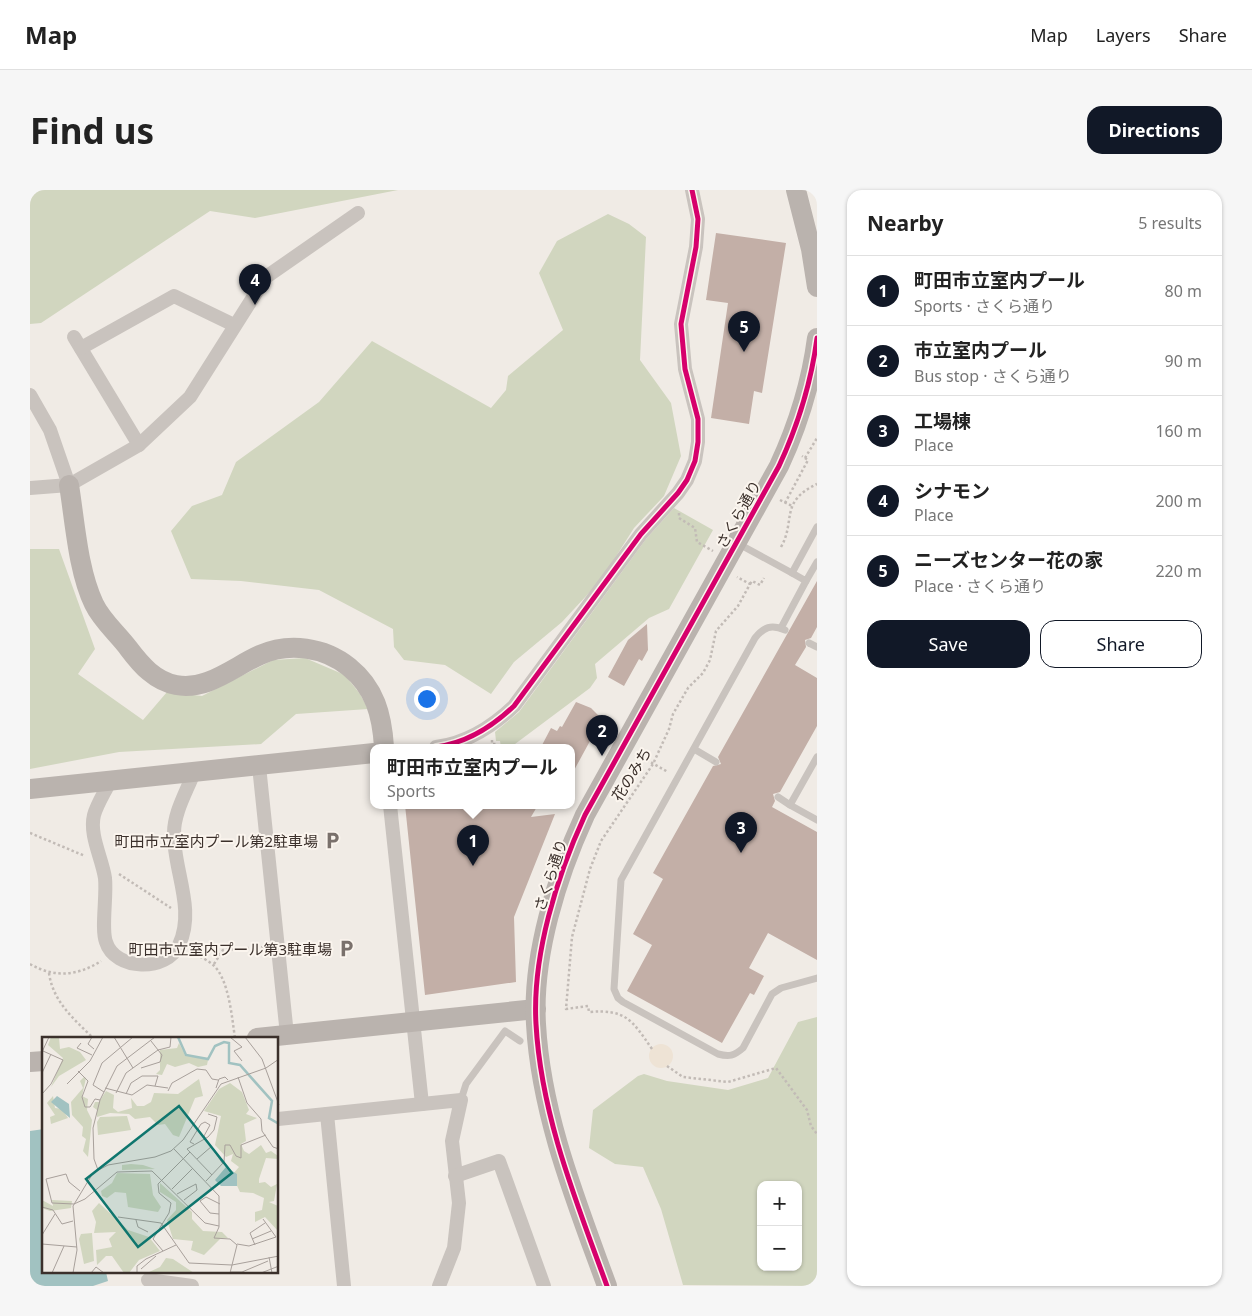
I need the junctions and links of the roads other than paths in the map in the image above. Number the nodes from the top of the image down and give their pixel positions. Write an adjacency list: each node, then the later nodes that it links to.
1 (692, 190): 19 (street)
2 (796, 190): 4 (street)
3 (358, 214): 5 (street)
4 (817, 287)
5 (234, 325): 8 (street); 8 (street)
6 (817, 338): 12 (street, さくら通り)
7 (30, 395): 9 (street)
8 (139, 445): 9 (street)
9 (69, 486): 10 (street); 18 (street)
10 (30, 488)
11 (817, 527): 14 (lane)
12 (737, 542): 14 (lane); 33 (street, さくら通り)
13 (817, 562): 15 (lane)
14 (792, 573): 15 (lane)
15 (806, 581): 20 (lane)
16 (809, 643): 17 (lane)
17 (817, 648)
18 (384, 744)
19 (451, 744)
20 (694, 749): 23 (lane); 32 (lane)
21 (370, 753): 24 (street)
22 (817, 757): 29 (lane)
23 (716, 762)
24 (259, 766): 25 (street); 35 (street)
25 (194, 772): 26 (street); 26 (street)
26 (110, 781): 27 (street)
27 (30, 789)
28 (778, 796): 29 (lane)
29 (790, 805): 31 (lane)
30 (390, 809): 34 (street)
31 (817, 820)
32 (817, 978)
33 (536, 1009): 34 (street); 48 (street, さくら通り)
34 (413, 1022): 35 (street); 39 (street)
35 (287, 1035): 36 (street)
36 (267, 1037)
37 (520, 1041): 38 (lane)
38 (461, 1100): 39 (street); 42 (street)
39 (422, 1104): 40 (street)
40 (327, 1114): 41 (street); 45 (street)
41 (279, 1119)
42 (455, 1176): 46 (street); 47 (street)
43 (148, 1279): 44 (street)
44 (192, 1286)
45 (344, 1286)
46 (439, 1286)
47 (544, 1286)
48 (607, 1286)

